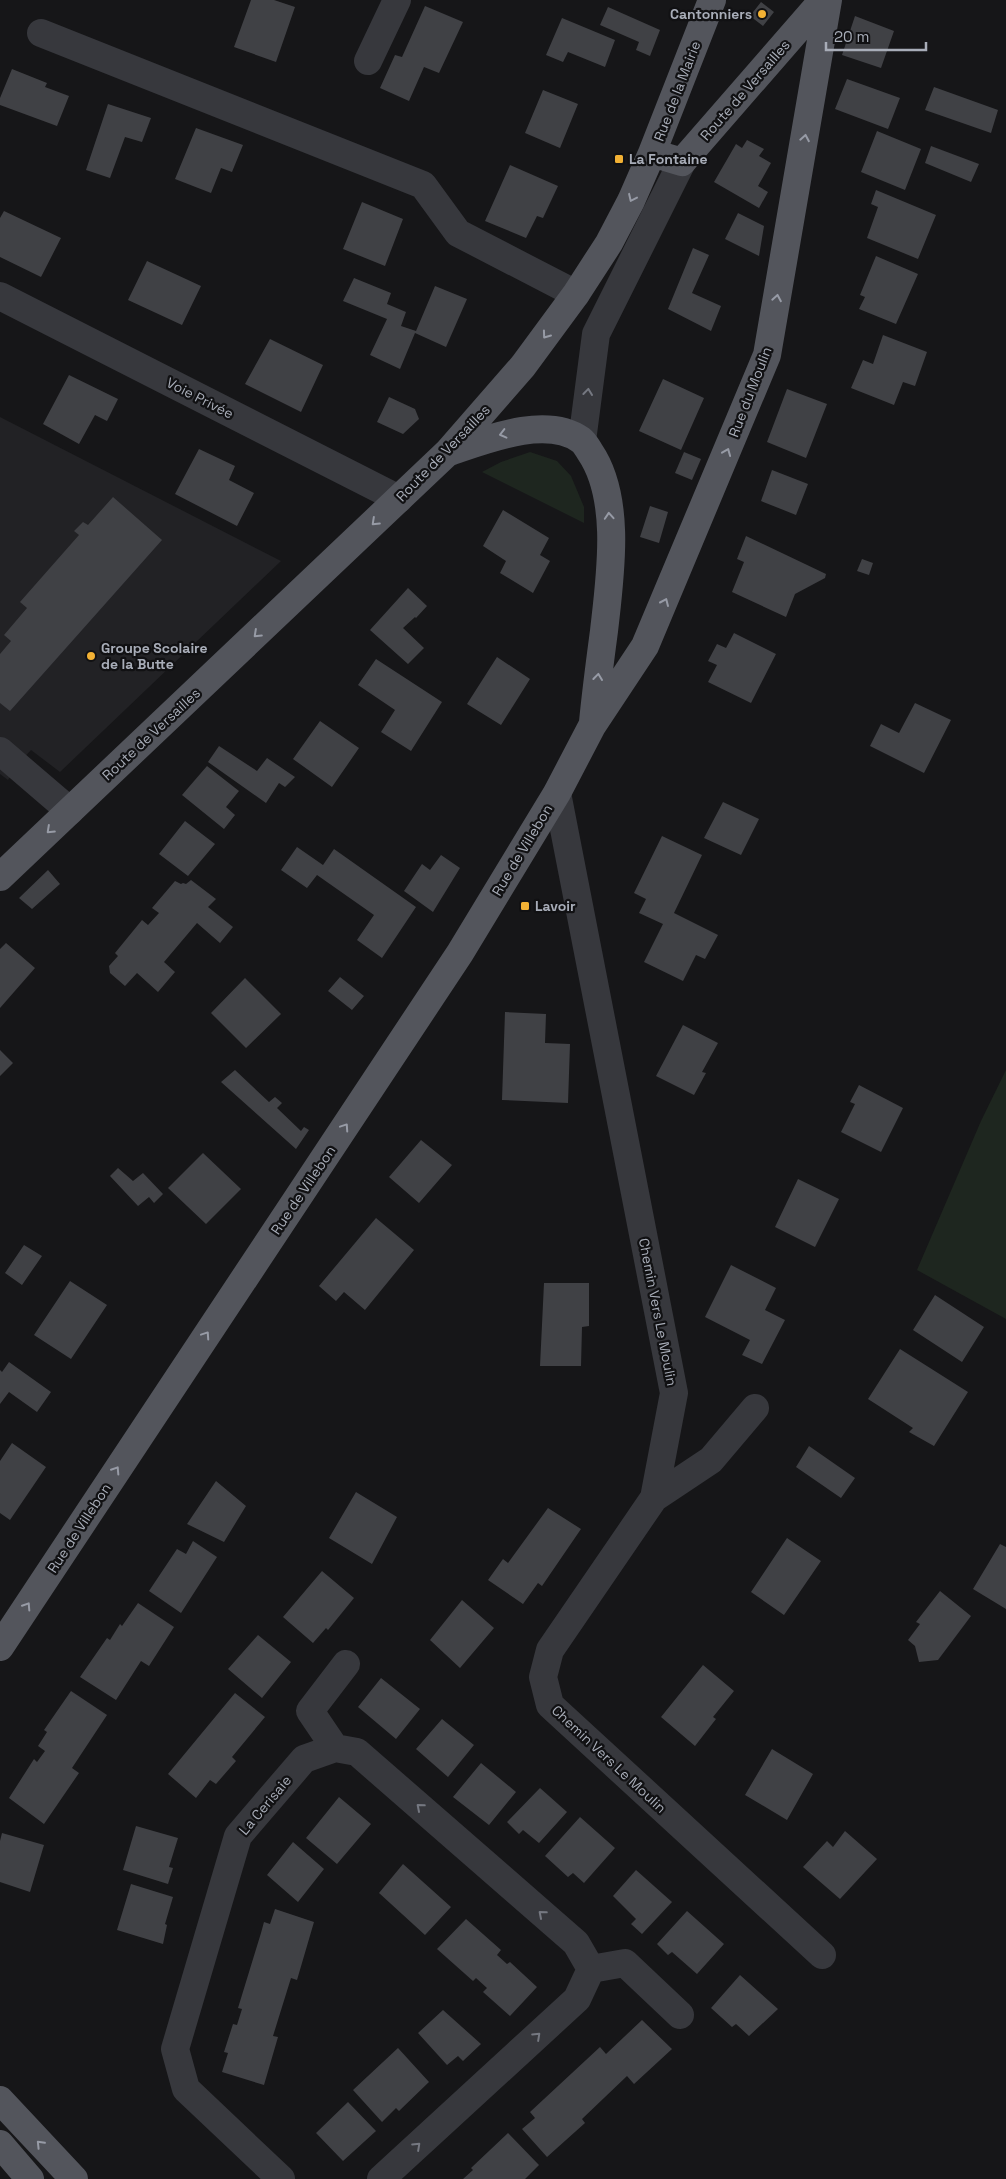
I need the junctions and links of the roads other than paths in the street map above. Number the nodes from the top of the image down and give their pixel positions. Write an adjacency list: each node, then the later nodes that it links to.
1 (397, 0): 6 (street)
2 (712, 0): 7 (main road, Rue de la Mairie)
3 (822, 0): 8 (main road, Route de Versailles)
4 (828, 0): 14 (main road, Rue du Moulin, one-way to 4)
5 (41, 34): 9 (street)
6 (368, 61)
7 (652, 153): 8 (main road); 9 (main road, Route de Versailles, one-way to 9)
8 (682, 162): 11 (street, one-way to 8)
9 (576, 294): 12 (main road, Route de Versailles, one-way to 12)
10 (0, 296): 13 (street, Voie Privée)
11 (582, 440): 12 (main road, one-way to 12); 14 (main road, one-way to 11)
12 (448, 452): 13 (main road, Route de Versailles)
13 (399, 499): 17 (main road, Route de Versailles, one-way to 17)
14 (592, 726): 16 (main road, Rue de Villebon)
15 (0, 751): 17 (street)
16 (557, 793): 20 (street, Chemin Vers Le Moulin); 21 (main road, Rue de Villebon, one-way to 16)
17 (70, 811): 18 (main road, Route de Versailles, one-way to 18)
18 (0, 877)
19 (754, 1408): 20 (street)
20 (654, 1498): 24 (street, Chemin Vers Le Moulin)
21 (0, 1647)
22 (346, 1664): 23 (street)
23 (336, 1748): 25 (street, one-way to 23); 31 (street, La Cerisaie)
24 (822, 1955)
25 (591, 1969): 26 (street); 32 (street, one-way to 25)
26 (680, 2015)
27 (0, 2100): 30 (main road, one-way to 27)
28 (0, 2144): 29 (main road)
29 (30, 2179)
30 (74, 2179)
31 (281, 2179)
32 (381, 2179)

